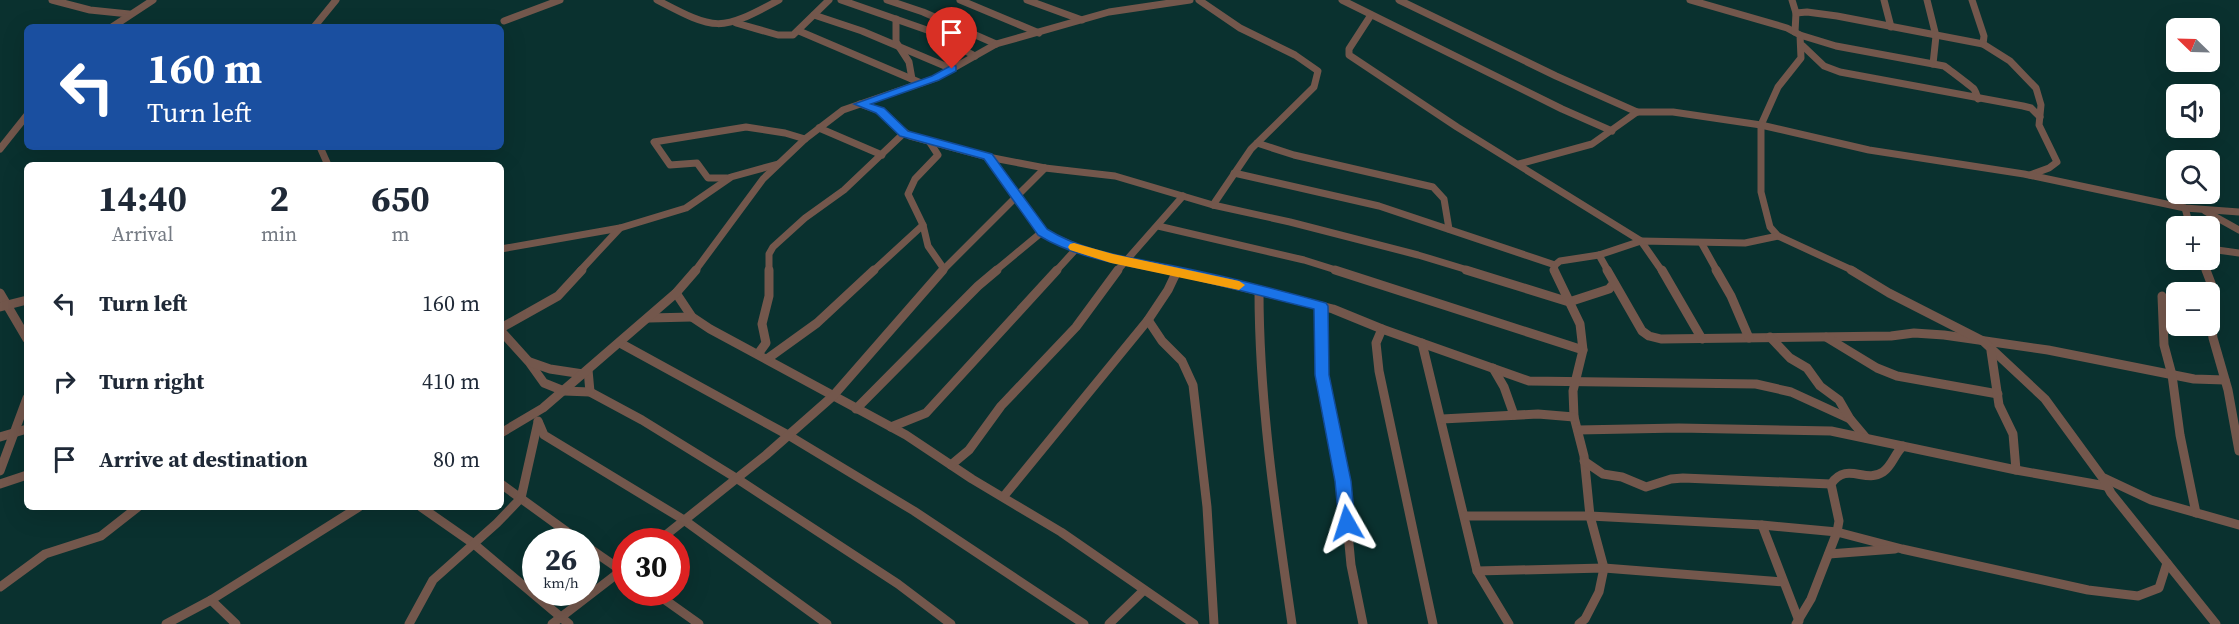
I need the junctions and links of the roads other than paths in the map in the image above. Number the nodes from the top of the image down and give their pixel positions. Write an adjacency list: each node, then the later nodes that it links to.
1 (52, 0): 22 (street)
2 (153, 0): 22 (street)
3 (336, 0): 30 (street)
4 (560, 0): 27 (street)
5 (657, 0): 28 (street)
6 (779, 0): 28 (street)
7 (829, 0): 23 (street)
8 (841, 0): 25 (street)
9 (887, 0): 36 (street)
10 (960, 0): 33 (street)
11 (1027, 0): 26 (street)
12 (1190, 0): 26 (street)
13 (1199, 0): 56 (street)
14 (1342, 0): 24 (street)
15 (1400, 0): 47 (street)
16 (1690, 0): 34 (street)
17 (1792, 0): 21 (street)
18 (1884, 0): 31 (street)
19 (1927, 0): 35 (street)
20 (1972, 0): 37 (street)
21 (1796, 13): 31 (street); 34 (street)
22 (129, 14): 29 (street)
23 (814, 15): 32 (street); 38 (street)
24 (1371, 15): 52 (street); 61 (street)
25 (896, 19): 38 (street); 40 (street)
26 (1082, 20): 33 (street)
27 (504, 21)
28 (735, 23): 32 (street)
29 (117, 24)
30 (316, 24)
31 (1891, 27): 35 (street)
32 (799, 31): 43 (street)
33 (1039, 33): 36 (street)
34 (1798, 34): 39 (street); 41 (street)
35 (1936, 36): 37 (street); 41 (street)
36 (996, 44): 40 (street)
37 (1983, 44): 48 (street)
38 (898, 46): 42 (street); 43 (street)
39 (1803, 46): 45 (street); 50 (street)
40 (975, 56): 42 (street)
41 (1933, 64): 45 (street)
42 (952, 69): 44 (street)
43 (912, 79): 44 (street)
44 (921, 83): 46 (street)
45 (1978, 99): 48 (street)
46 (860, 104): 51 (street); 53 (street)
47 (1637, 112): 50 (street); 52 (street)
48 (2040, 117): 64 (street)
49 (24, 119): 57 (street)
50 (1761, 125): 64 (street); 79 (street)
51 (819, 128): 54 (street); 58 (street)
52 (1612, 131): 61 (street)
53 (904, 134): 55 (street); 58 (street)
54 (805, 139): 60 (street); 65 (street)
55 (929, 141): 59 (street); 73 (street)
56 (1257, 143): 63 (street); 76 (street)
57 (0, 149)
58 (882, 156): 117 (street)
59 (988, 156): 62 (street); 66 (street)
60 (778, 164): 65 (street); 95 (street)
61 (1519, 164): 80 (street)
62 (1045, 168): 66 (street); 67 (street)
63 (1234, 172): 68 (street); 76 (street)
64 (2030, 175): 69 (street)
65 (731, 177): 75 (street)
66 (1017, 195): 78 (street); 89 (street)
67 (1183, 196): 68 (street); 74 (street)
68 (1213, 205): 98 (street)
69 (2184, 208): 70 (street); 72 (street)
70 (2202, 210): 71 (street); 77 (street)
71 (2239, 212)
72 (2187, 216)
73 (923, 225): 89 (street); 117 (street)
74 (1158, 226): 87 (street); 115 (street)
75 (620, 228): 82 (street); 104 (street)
76 (1449, 228): 88 (street)
77 (2239, 230)
78 (1042, 232): 83 (street); 130 (street)
79 (1778, 236): 81 (street); 112 (street)
80 (1641, 241): 81 (street); 86 (street); 111 (street)
81 (1702, 244): 110 (street)
82 (504, 248)
83 (1077, 248): 87 (street); 136 (street)
84 (2220, 250): 85 (street)
85 (2239, 253)
86 (1599, 255): 88 (street); 92 (street)
87 (1125, 261): 91 (street); 147 (street)
88 (1555, 265): 98 (street)
89 (944, 269): 127 (street)
90 (2206, 270): 122 (street)
91 (1177, 271): 93 (street); 103 (street)
92 (1614, 283): 98 (street); 111 (street)
93 (1259, 291): 100 (street); 194 (street)
94 (0, 293): 99 (street)
95 (676, 293): 101 (street); 102 (street)
96 (2162, 296): 121 (street)
97 (24, 301): 99 (street)
98 (1569, 302): 115 (street)
99 (4, 306): 107 (street)
100 (1321, 306): 105 (street); 195 (street)
101 (692, 317): 102 (street); 117 (street)
102 (649, 318): 113 (street)
103 (1148, 320): 156 (street); 193 (street)
104 (504, 328)
105 (1382, 329): 114 (street); 196 (street)
106 (504, 333): 118 (street)
107 (24, 335)
108 (1770, 337): 109 (street); 110 (street); 134 (street)
109 (1825, 337): 112 (street); 126 (street)
110 (1749, 338): 111 (street)
111 (1702, 339)
112 (1983, 341): 116 (street); 121 (street)
113 (621, 343): 120 (street); 141 (street)
114 (1422, 343): 119 (street); 133 (street)
115 (1583, 350): 123 (street)
116 (1991, 351): 126 (street); 152 (street)
117 (763, 357): 127 (street)
118 (530, 362): 120 (street); 124 (street)
119 (1493, 368): 123 (street); 131 (street)
120 (585, 372): 124 (street); 125 (street)
121 (2172, 375): 122 (street); 161 (street)
122 (2225, 380): 145 (street)
123 (1575, 382): 132 (street); 134 (street)
124 (564, 390): 125 (street); 129 (street)
125 (590, 392): 151 (street)
126 (1998, 394): 148 (street)
127 (833, 396): 130 (street); 141 (street)
128 (24, 407): 140 (street)
129 (543, 408): 135 (street); 137 (street)
130 (856, 409): 136 (street)
131 (1514, 415): 132 (street); 133 (street)
132 (1574, 417): 139 (street)
133 (1442, 419): 162 (street)
134 (1850, 419): 143 (street)
135 (538, 421): 157 (street); 164 (street)
136 (891, 427): 147 (street)
137 (504, 428)
138 (24, 430): 140 (street)
139 (1578, 430): 143 (street); 146 (street)
140 (16, 432): 142 (street); 149 (street)
141 (788, 435): 151 (street); 190 (street)
142 (0, 437)
143 (1866, 438): 144 (street)
144 (1903, 446): 148 (street); 154 (street)
145 (2239, 451)
146 (1584, 461): 154 (street); 163 (street)
147 (951, 465): 156 (street)
148 (2016, 470): 152 (street)
149 (0, 471)
150 (24, 476): 153 (street)
151 (736, 478): 164 (street); 189 (street)
152 (2104, 481): 161 (street); 173 (street)
153 (0, 484)
154 (1831, 484): 169 (street)
155 (504, 486): 157 (street)
156 (1004, 496): 179 (street)
157 (521, 498): 167 (street); 170 (street)
158 (134, 510): 178 (street)
159 (354, 510): 180 (street)
160 (425, 510): 170 (street)
161 (2196, 513): 166 (street)
162 (1464, 516): 163 (street); 175 (street)
163 (1590, 516): 165 (street); 174 (street)
164 (684, 520): 168 (street); 188 (street)
165 (1762, 525): 169 (street); 177 (street)
166 (2239, 525)
167 (562, 528)
168 (674, 528)
169 (1837, 532): 171 (street); 172 (street)
170 (474, 544): 182 (street); 186 (street)
171 (1902, 549): 172 (street); 173 (street)
172 (1829, 554): 183 (street)
173 (2167, 563): 199 (street)
174 (1604, 567): 175 (street); 177 (street); 198 (street)
175 (1477, 571): 197 (street)
176 (612, 580): 182 (street)
177 (1783, 582): 183 (street)
178 (0, 587)
179 (1143, 591): 191 (street); 192 (street)
180 (211, 600): 184 (street); 185 (street)
181 (674, 606): 187 (street)
182 (561, 622)
183 (1798, 622)
184 (166, 624)
185 (236, 624)
186 (409, 624)
187 (699, 624)
188 (827, 624)
189 (951, 624)
190 (1084, 624)
191 (1109, 624)
192 (1194, 624)
193 (1214, 624)
194 (1292, 624)
195 (1363, 624)
196 (1433, 624)
197 (1509, 624)
198 (1579, 624)
199 (2216, 624)

